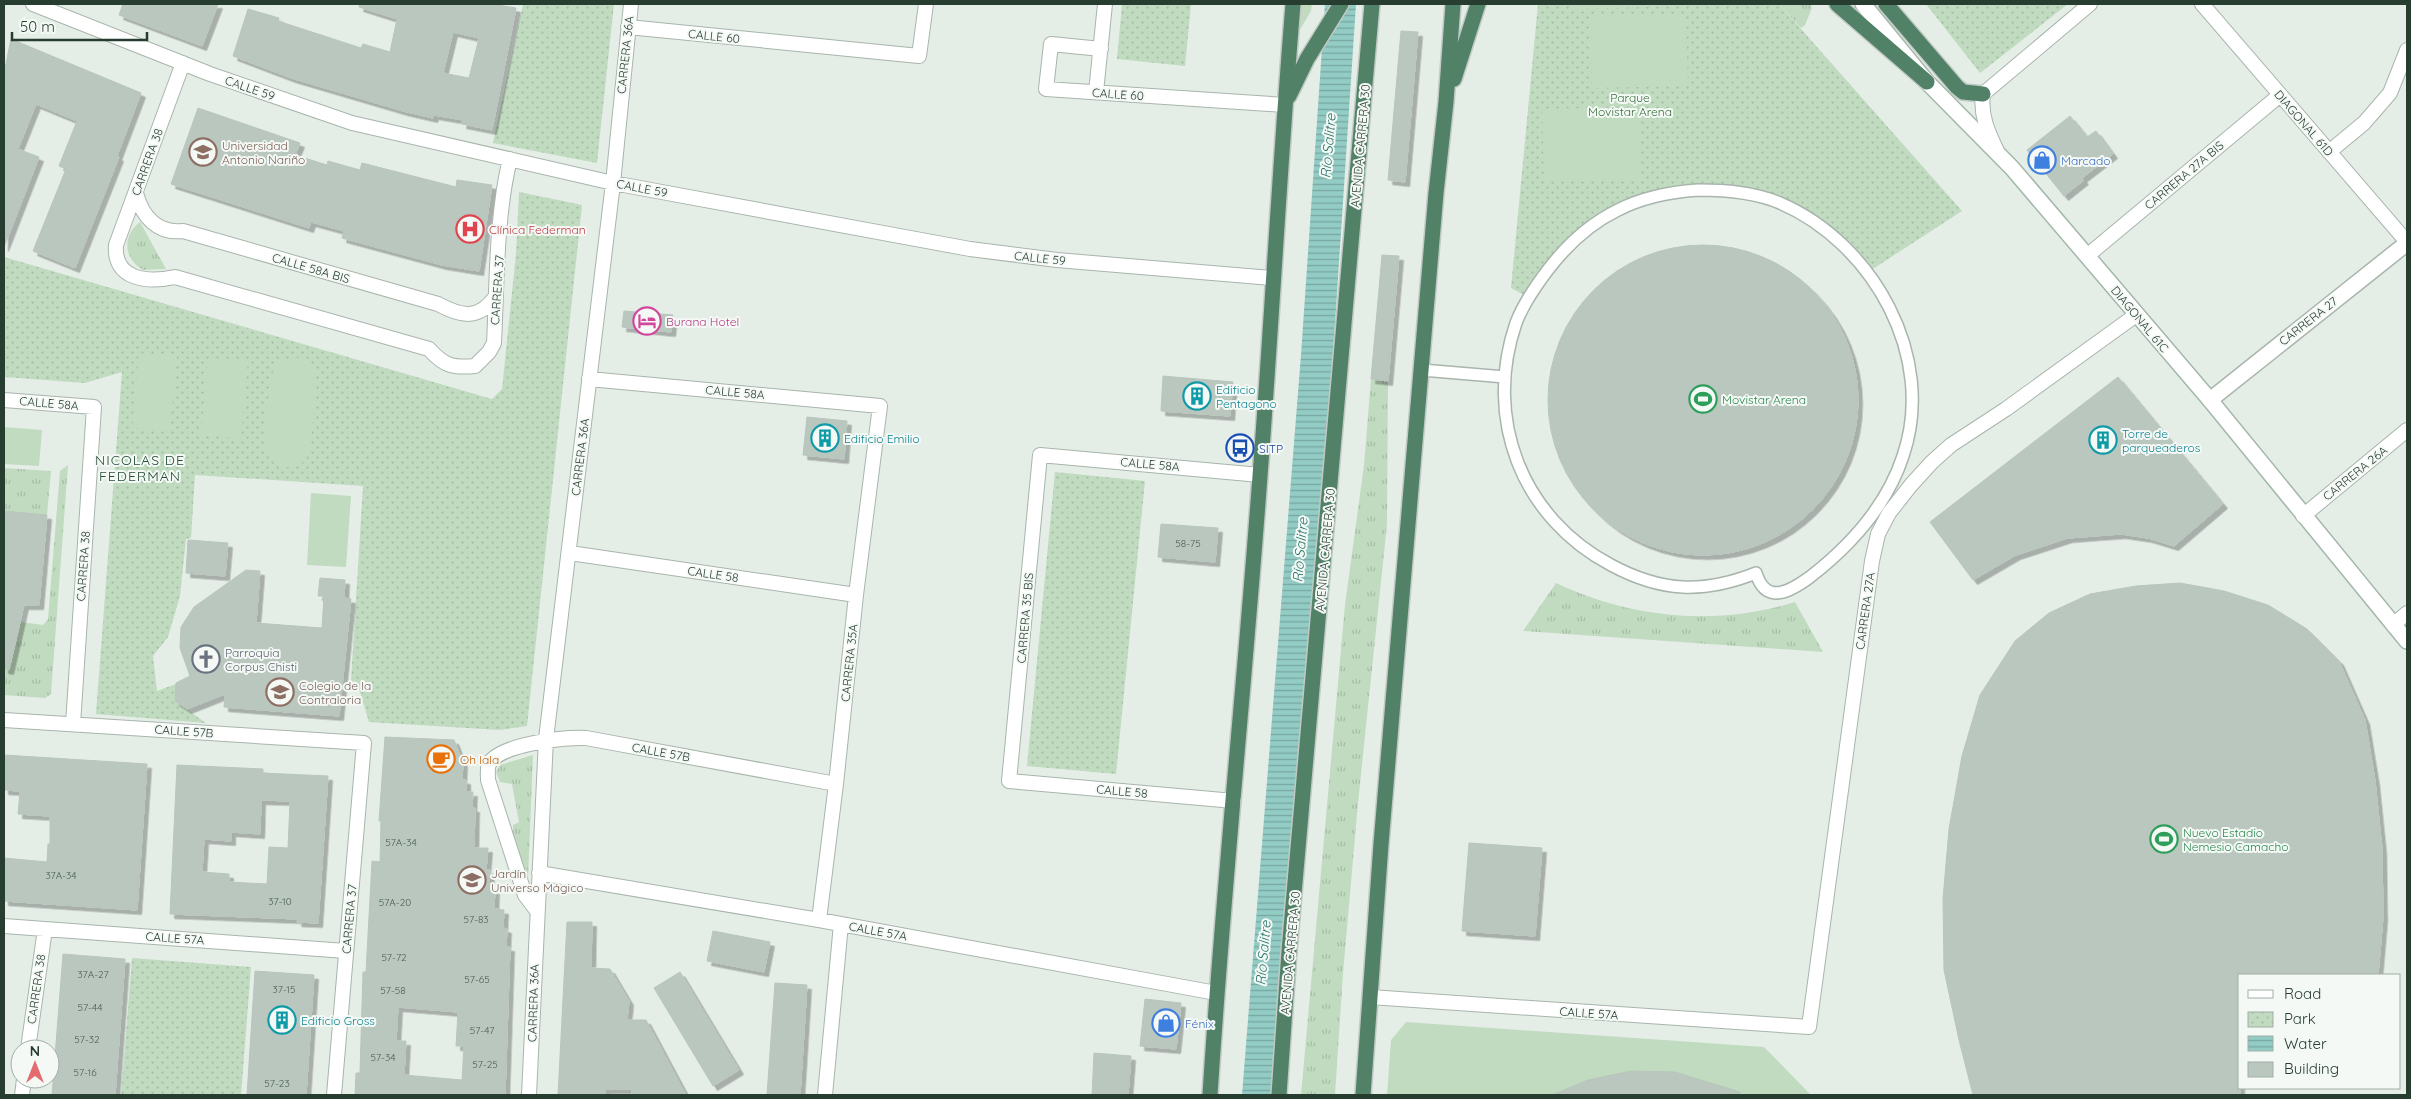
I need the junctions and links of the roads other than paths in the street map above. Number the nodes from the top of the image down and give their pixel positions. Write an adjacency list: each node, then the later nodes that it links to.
1 (33, 4): 18 (street, CALLE 59)
2 (630, 4): 15 (street, CARRERA 36A)
3 (926, 4): 15 (street, CALLE 60)
4 (1105, 4): 16 (street)
5 (1293, 4): 24 (highway)
6 (1341, 4): 24 (highway)
7 (1372, 4): 74 (highway, AVENIDA CARRERA 30)
8 (1453, 4): 23 (highway)
9 (1478, 4): 23 (highway)
10 (1837, 4): 19 (highway)
11 (1863, 4): 19 (main road, DIAGONAL 61C)
12 (1886, 4): 21 (highway)
13 (2090, 4): 21 (street)
14 (2202, 4): 22 (street, DIAGONAL 61D)
15 (628, 27): 28 (street, CARRERA 36A)
16 (1101, 49): 20 (street); 20 (street, CALLE 60)
17 (2407, 50): 26 (street)
18 (183, 63): 27 (street, CALLE 59); 29 (street, CARRERA 38)
19 (1927, 82): 25 (main road, DIAGONAL 61C)
20 (1096, 92): 24 (street, CALLE 60)
21 (1983, 94): 25 (street)
22 (2280, 95): 26 (street, DIAGONAL 61D); 31 (street, CARRERA 27A BIS)
23 (1446, 102): 36 (highway)
24 (1285, 105): 32 (highway)
25 (1997, 151): 31 (main road, DIAGONAL 61C)
26 (2329, 152): 30 (street, DIAGONAL 61D)
27 (510, 159): 28 (street, CALLE 59); 33 (street, CARRERA 37)
28 (612, 183): 32 (street, CALLE 59); 38 (street, CARRERA 36A)
29 (136, 193): 33 (street, CALLE 58A BIS); 35 (street, CARRERA 38)
30 (2407, 242): 40 (main road, CARRERA 27)
31 (2087, 256): 34 (main road, DIAGONAL 61C)
32 (1272, 278): 45 (highway)
33 (496, 295): 35 (street, CARRERA 37)
34 (2136, 315): 40 (main road, DIAGONAL 61C); 68 (street, CARRERA 27A)
35 (484, 359)
36 (1422, 370): 37 (street); 67 (highway)
37 (1504, 377): 37 (street)
38 (589, 379): 41 (street, CALLE 58A); 47 (street, CARRERA 36A)
39 (4, 400): 42 (street, CALLE 58A)
40 (2210, 400): 46 (main road, DIAGONAL 61C)
41 (880, 406): 48 (street, CARRERA 35A)
42 (94, 407): 53 (street, CARRERA 38)
43 (2407, 430): 46 (street, CARRERA 26A)
44 (1040, 455): 45 (street, CALLE 58A); 56 (street, CARRERA 35 BIS)
45 (1260, 475): 58 (highway)
46 (2303, 516): 50 (main road, DIAGONAL 61C)
47 (570, 553): 48 (street, CALLE 58); 54 (street, CARRERA 36A)
48 (856, 595): 57 (street, CARRERA 35A)
49 (2407, 613): 50 (street)
50 (2393, 625): 51 (main road, DIAGONAL 61C)
51 (2407, 641)
52 (4, 720): 53 (street, CALLE 57B)
53 (73, 724): 55 (street, CALLE 57B)
54 (546, 739): 57 (street, CALLE 57B); 59 (street, CARRERA 36A); 60 (street, CALLE 57B)
55 (364, 743): 65 (street, CARRERA 37)
56 (1010, 781): 58 (street, CALLE 58)
57 (836, 784): 61 (street, CARRERA 35A)
58 (1234, 801): 66 (highway)
59 (539, 873): 60 (street, CARRERA 36A); 61 (street, CALLE 57A)
60 (537, 911): 71 (street, CARRERA 36A)
61 (819, 920): 62 (street, CALLE 57A)
62 (842, 924): 66 (street, CALLE 57A); 72 (street)
63 (4, 926): 64 (street, CALLE 57A)
64 (44, 929): 65 (street, CALLE 57A); 69 (street, CARRERA 38)
65 (346, 950): 70 (street, CARRERA 37)
66 (1216, 993): 73 (highway)
67 (1370, 998): 68 (street, CALLE 57A); 75 (highway)
68 (1808, 1027)
69 (29, 1039)
70 (334, 1095)
71 (529, 1095)
72 (826, 1095)
73 (1210, 1095)
74 (1278, 1095)
75 (1363, 1095)

